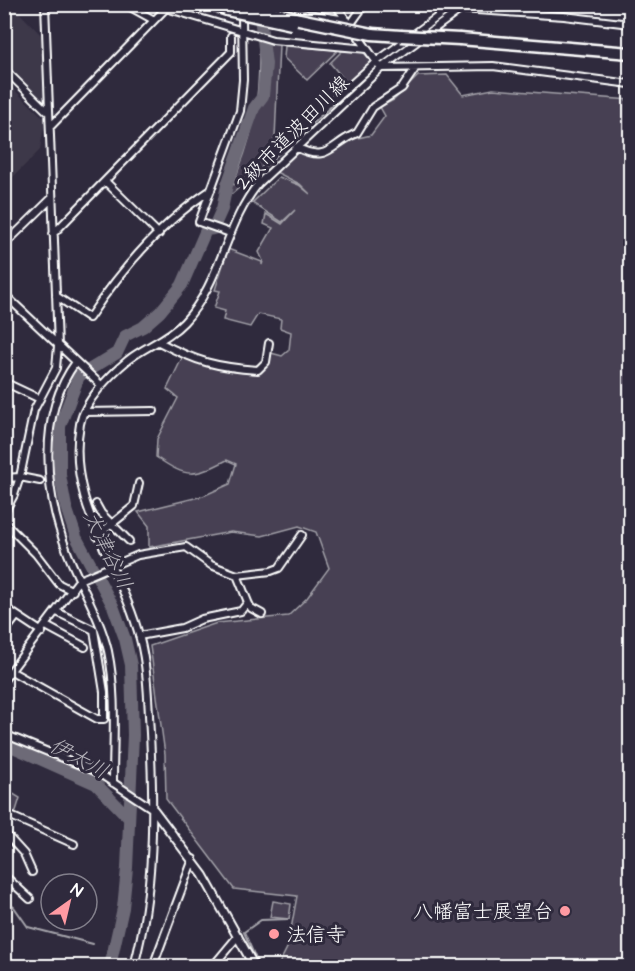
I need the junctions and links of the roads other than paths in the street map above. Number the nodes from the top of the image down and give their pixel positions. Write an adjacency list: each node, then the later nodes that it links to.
1 (45, 4): 25 (street)
2 (124, 4): 12 (street)
3 (210, 4): 10 (highway)
4 (247, 4): 16 (highway, bridge)
5 (269, 4): 13 (street)
6 (335, 4): 13 (street)
7 (364, 4): 13 (street)
8 (455, 4): 20 (street)
9 (168, 6): 12 (street); 15 (street)
10 (231, 6): 15 (street); 16 (highway, bridge)
11 (465, 7): 14 (street); 20 (street, 2級市道波田川線)
12 (154, 20): 26 (street)
13 (348, 23): 18 (street)
14 (630, 24)
15 (243, 33): 18 (street); 29 (street)
16 (372, 33): 19 (highway, bridge)
17 (231, 36): 28 (street)
18 (367, 49): 20 (street)
19 (630, 53)
20 (378, 65): 22 (street); 24 (street); 27 (street, 2級市道波田川線)
21 (4, 69): 25 (street)
22 (415, 69): 23 (street); 27 (street)
23 (630, 84)
24 (335, 99)
25 (49, 113): 26 (street)
26 (50, 127): 30 (street)
27 (296, 147): 31 (street, 2級市道波田川線)
28 (105, 181): 32 (street); 33 (street)
29 (212, 190): 31 (street); 33 (street)
30 (52, 198): 32 (street); 34 (street)
31 (230, 233): 37 (street, 2級市道波田川線)
32 (53, 234): 36 (street)
33 (159, 234): 36 (street)
34 (4, 244)
35 (4, 294): 39 (street)
36 (56, 296): 39 (street)
37 (159, 342): 38 (street); 42 (street, 2級市道波田川線)
38 (269, 344)
39 (58, 346): 40 (street); 43 (street)
40 (77, 363): 42 (street); 59 (street)
41 (4, 382): 43 (street)
42 (102, 386): 45 (street, 2級市道波田川線)
43 (40, 399): 46 (street)
44 (154, 411): 45 (street)
45 (84, 412): 55 (street)
46 (20, 477): 47 (street); 48 (street); 51 (street)
47 (4, 478)
48 (40, 481)
49 (139, 483): 53 (street)
50 (96, 504): 53 (street)
51 (4, 513)
52 (4, 522): 60 (street)
53 (112, 524): 55 (street); 56 (street)
54 (302, 535): 58 (street)
55 (97, 536): 57 (street)
56 (129, 541)
57 (110, 566): 58 (street); 59 (street); 68 (street)
58 (237, 575): 61 (street)
59 (80, 579): 60 (street); 73 (street)
60 (73, 591): 63 (street)
61 (248, 602): 64 (street); 68 (street)
62 (4, 607): 65 (street)
63 (57, 612): 66 (street); 70 (street)
64 (262, 614)
65 (17, 616): 66 (street); 67 (street)
66 (44, 629): 69 (street); 70 (street)
67 (4, 633)
68 (139, 636): 74 (street)
69 (85, 646)
70 (11, 671): 71 (street)
71 (4, 680)
72 (4, 734): 73 (street)
73 (114, 783): 74 (street)
74 (152, 808): 78 (street); 83 (street)
75 (4, 813): 77 (street)
76 (4, 832): 79 (street)
77 (74, 844)
78 (193, 859): 82 (street); 84 (street)
79 (32, 872)
80 (4, 875): 81 (street)
81 (30, 899)
82 (238, 936): 85 (street); 86 (street)
83 (134, 966)
84 (153, 966)
85 (213, 966)
86 (254, 966)

